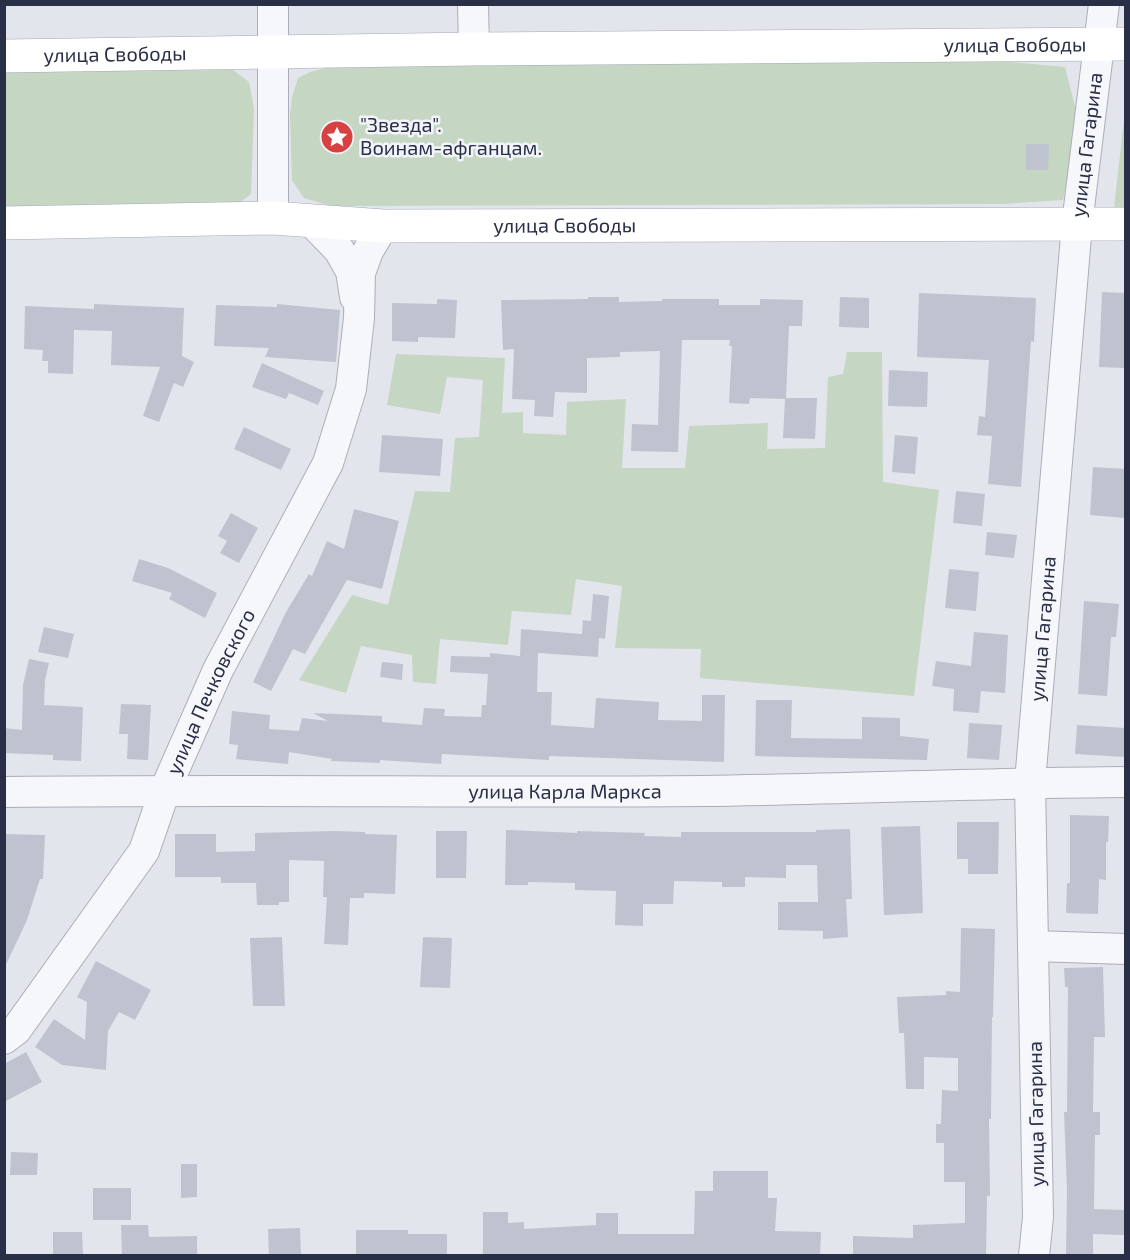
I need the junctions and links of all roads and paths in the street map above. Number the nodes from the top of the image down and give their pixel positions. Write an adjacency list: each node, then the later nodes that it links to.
1 (273, 4): 6 (street)
2 (473, 4): 5 (street)
3 (1104, 4): 4 (street, улица Гагарина)
4 (1113, 44): 5 (main road, улица Свободы); 11 (street, улица Гагарина)
5 (474, 49): 6 (main road, улица Свободы)
6 (274, 53): 7 (main road, улица Свободы); 8 (street)
7 (4, 57)
8 (273, 218): 9 (main road, улица Свободы); 10 (main road, улица Свободы)
9 (310, 220): 13 (main road, улица Свободы); 14 (street)
10 (4, 223)
11 (1077, 224): 12 (main road, улица Свободы); 13 (main road, улица Свободы); 15 (street, улица Гагарина)
12 (1125, 224)
13 (383, 226): 14 (street)
14 (359, 318): 17 (street, улица Печковского)
15 (1030, 782): 16 (street, улица Карла Маркса); 17 (street, улица Карла Маркса); 19 (street, улица Гагарина)
16 (1125, 782)
17 (165, 790): 18 (street, улица Карла Маркса); 21 (street, улица Печковского)
18 (4, 792)
19 (1034, 946): 20 (street); 22 (street, улица Гагарина)
20 (1125, 949)
21 (4, 1039)
22 (1034, 1256)

